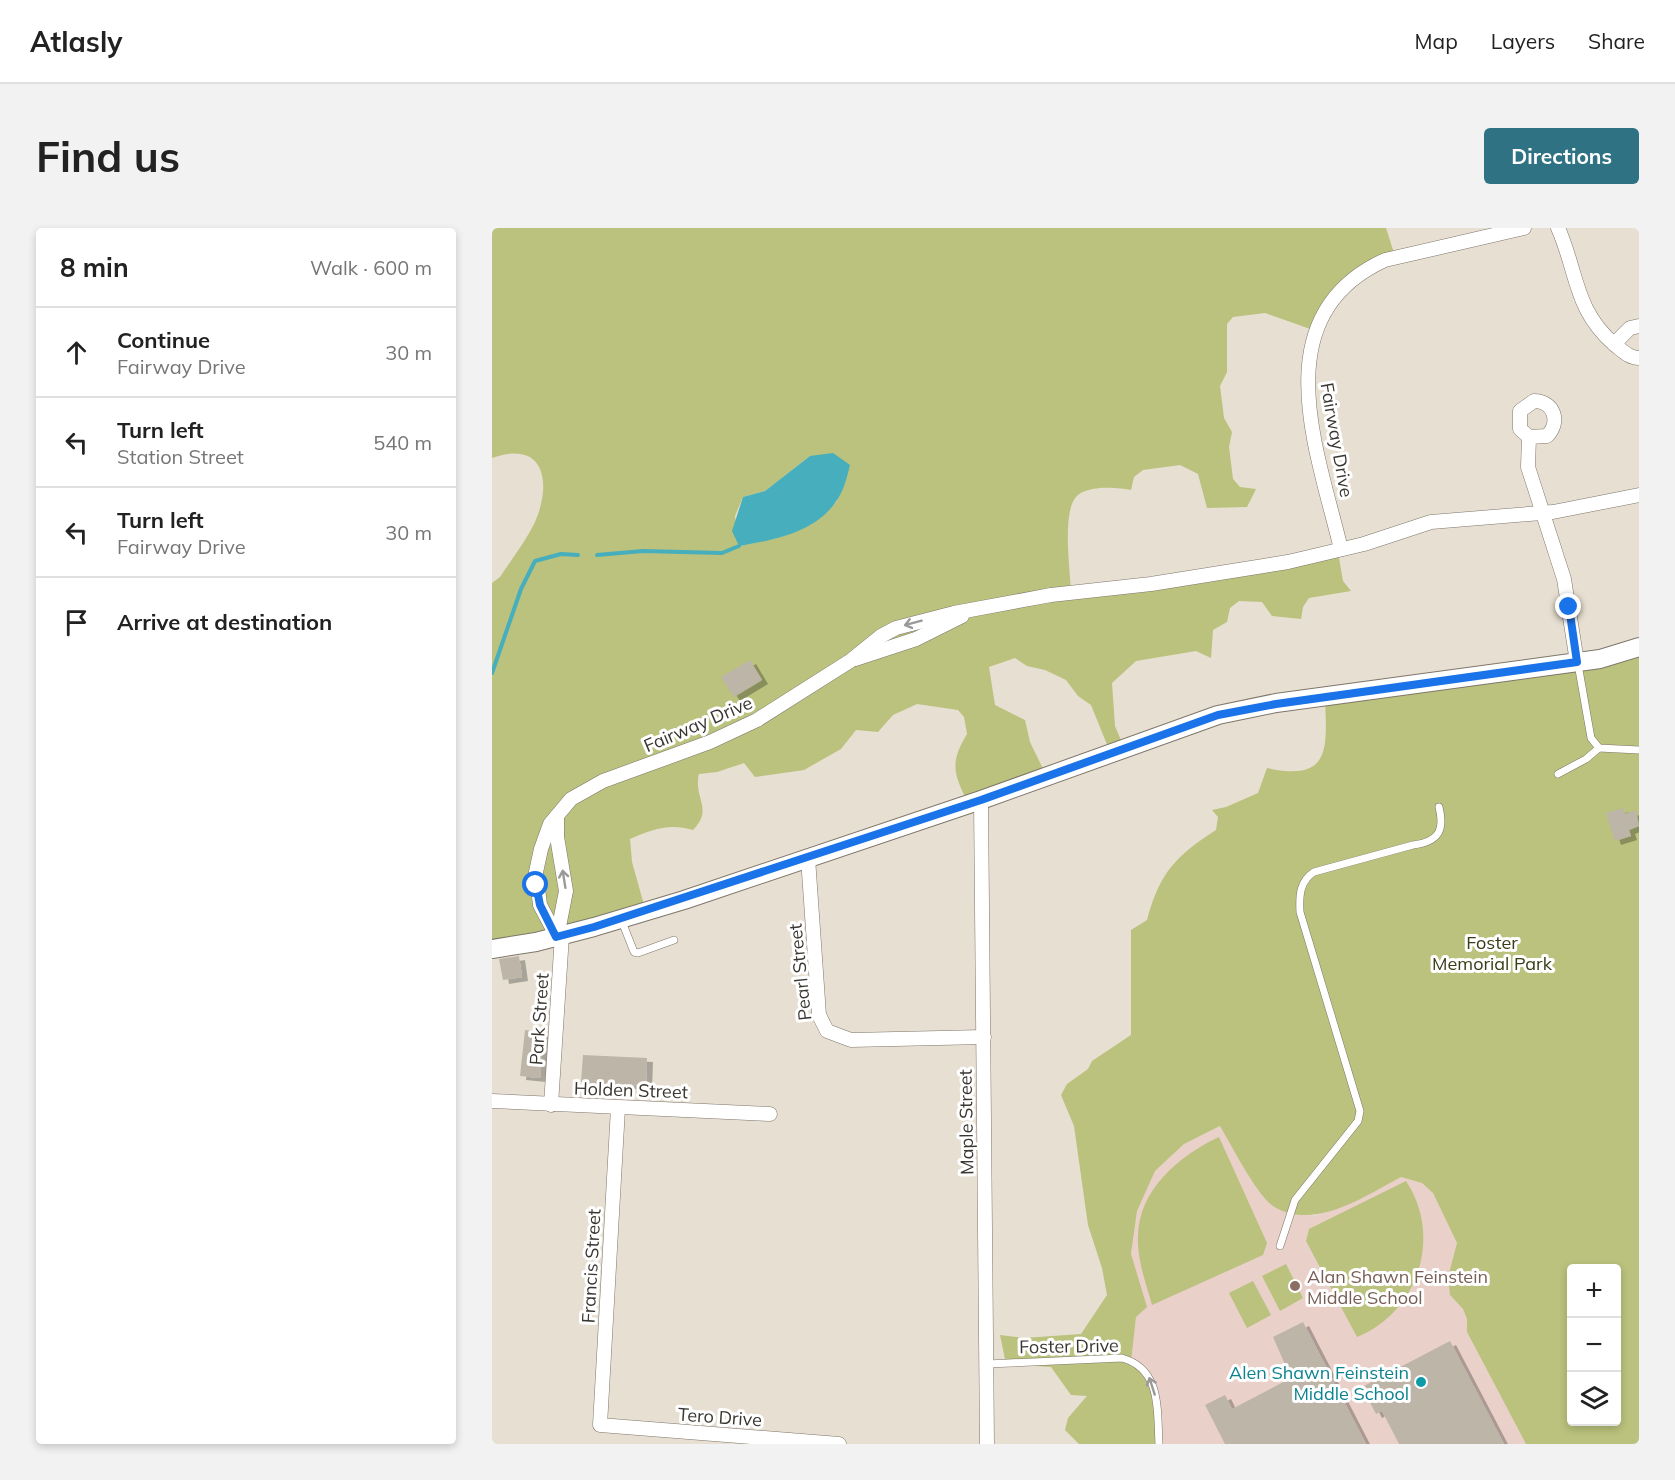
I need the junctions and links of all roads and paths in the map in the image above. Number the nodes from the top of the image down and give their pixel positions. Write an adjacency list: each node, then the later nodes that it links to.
1 (1524, 228): 9 (street, Fairway Drive)
2 (1558, 228): 4 (street)
3 (1639, 327): 4 (street)
4 (1614, 344): 5 (street)
5 (1639, 358)
6 (1529, 437): 8 (street)
7 (1639, 495): 8 (street, Fairway Drive)
8 (1543, 513): 9 (street, Fairway Drive); 11 (street)
9 (1341, 549): 17 (street, Fairway Drive)
10 (1639, 648): 11 (street)
11 (1577, 662): 12 (lane); 15 (street)
12 (1599, 748): 13 (lane); 14 (lane)
13 (1639, 750)
14 (1558, 774)
15 (981, 800): 18 (street); 23 (street, Maple Street)
16 (1439, 807): 28 (lane)
17 (558, 814): 20 (street, one-way to 17); 20 (street, Fairway Drive)
18 (808, 858): 19 (street); 23 (street, Pearl Street)
19 (621, 919): 20 (street); 21 (lane)
20 (559, 936): 22 (street); 25 (street, Park Street)
21 (674, 940)
22 (492, 949)
23 (984, 1037): 29 (street, Maple Street)
24 (492, 1101): 25 (street, Holden Street)
25 (551, 1105): 26 (street, Holden Street)
26 (618, 1108): 27 (street, Holden Street); 30 (street, Francis Street)
27 (770, 1114)
28 (1280, 1246)
29 (987, 1364): 32 (street, Maple Street); 33 (lane, Foster Drive, one-way to 29)
30 (600, 1425): 31 (street, Tero Drive)
31 (839, 1444)
32 (987, 1444)
33 (1159, 1444)

